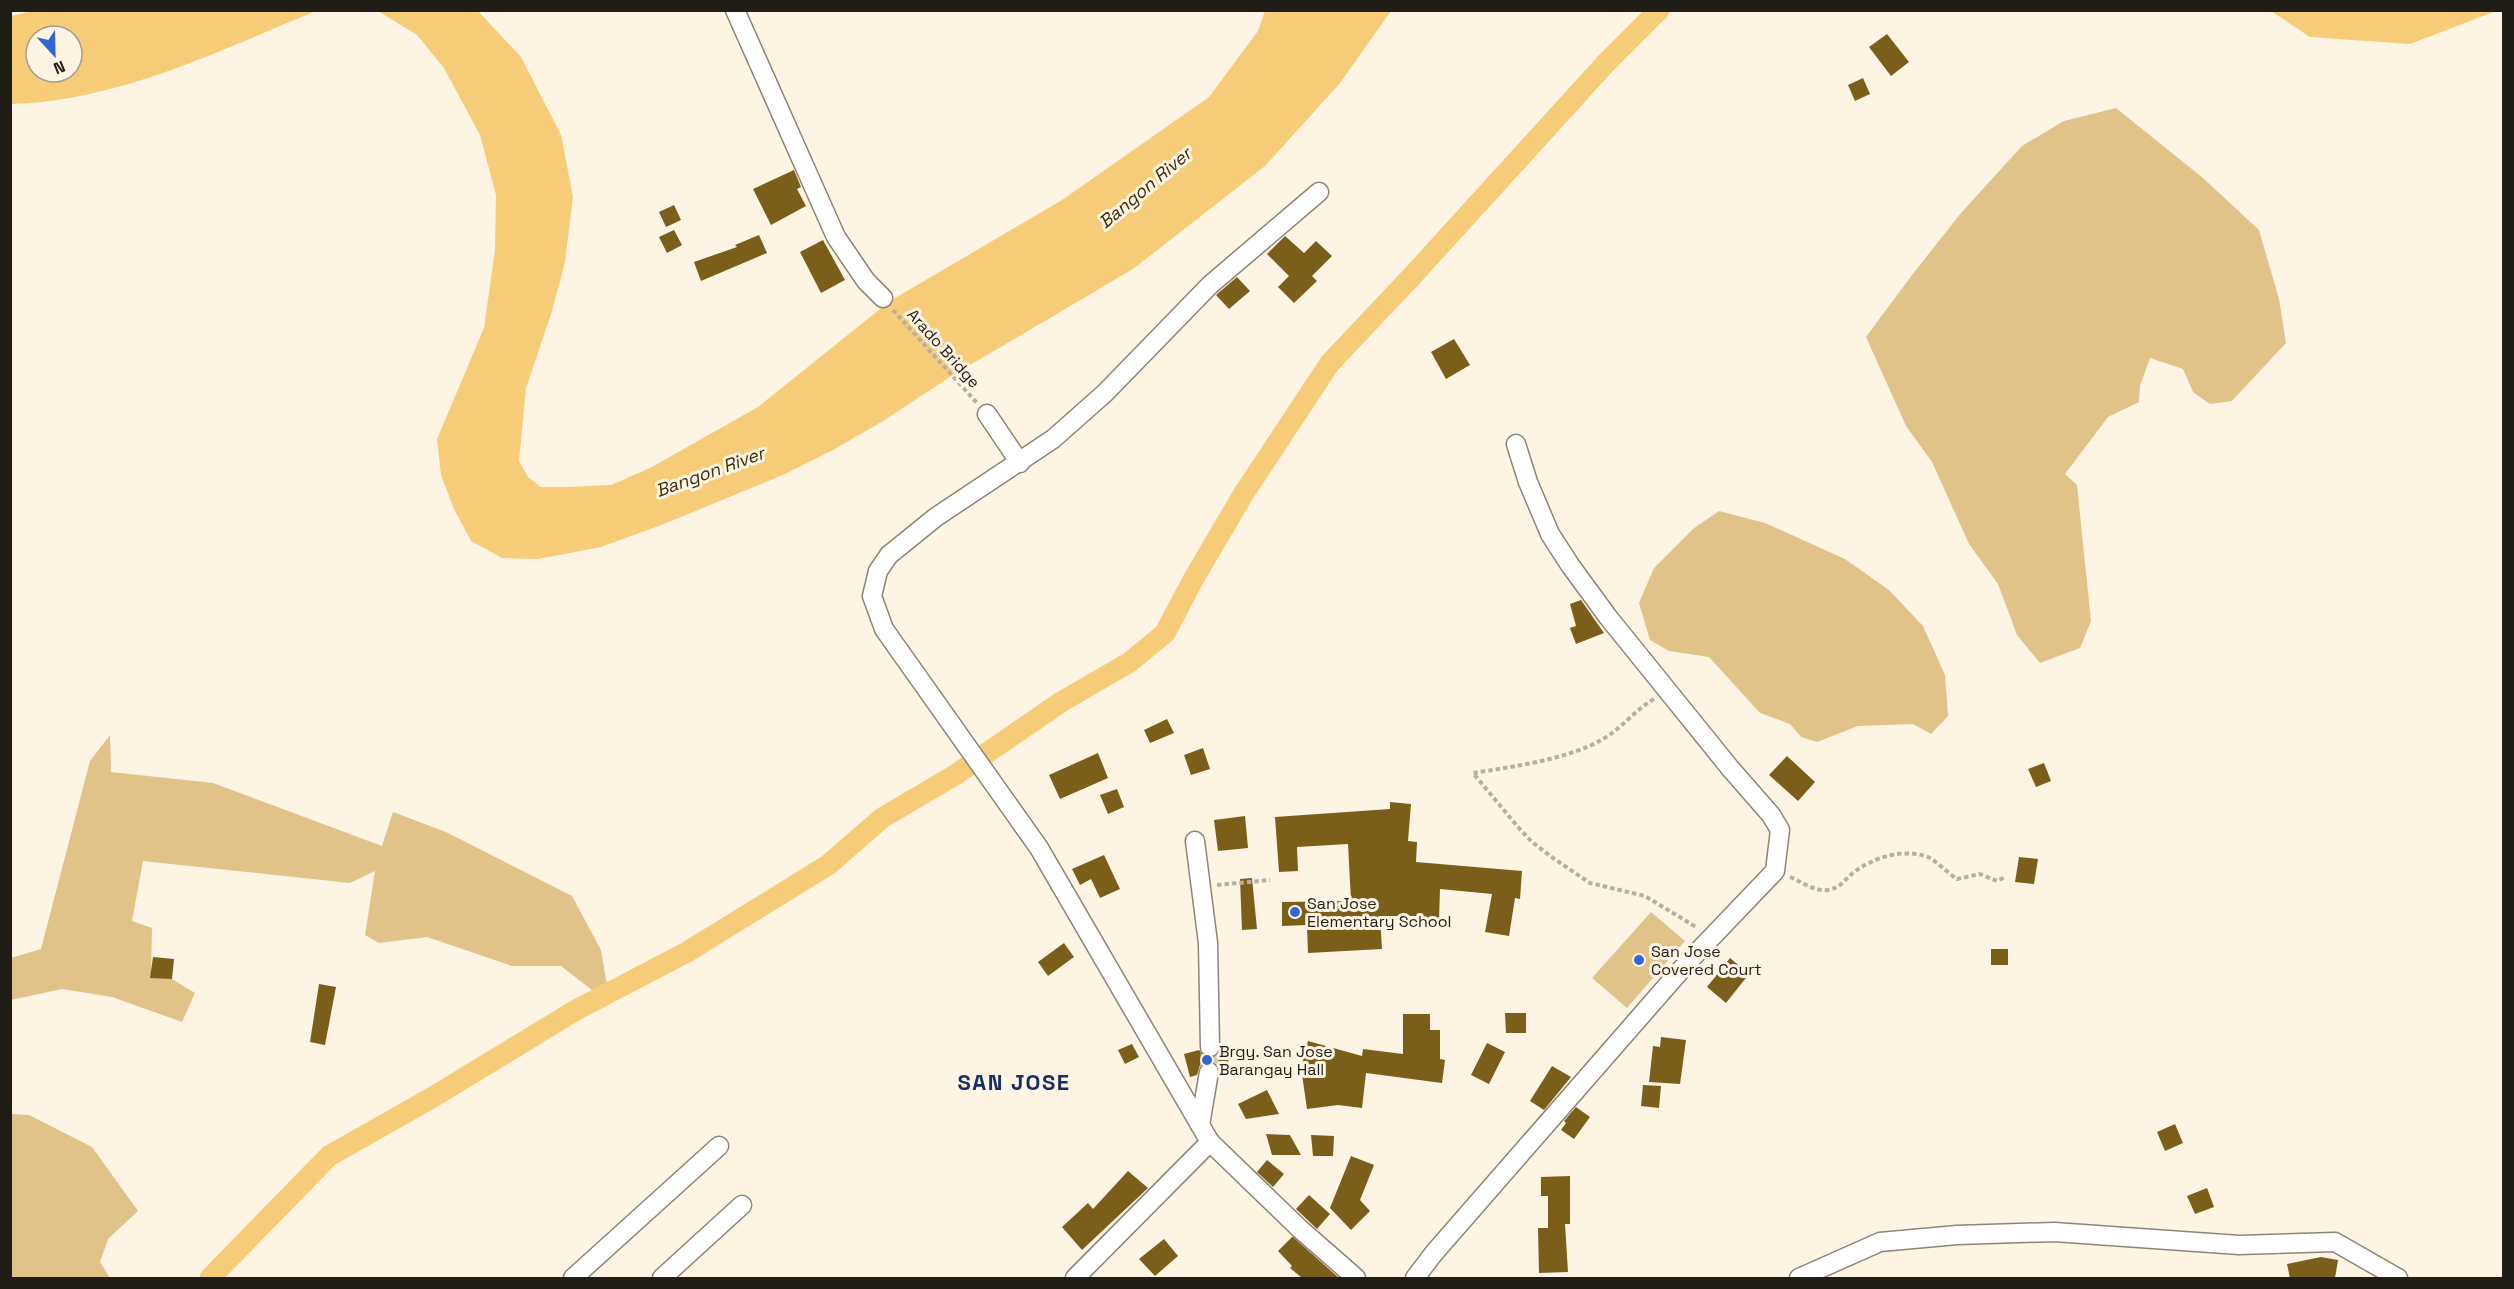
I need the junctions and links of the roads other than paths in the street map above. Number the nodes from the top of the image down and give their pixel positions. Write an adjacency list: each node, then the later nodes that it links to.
1 (735, 10): 3 (street)
2 (1319, 192): 6 (street)
3 (883, 298)
4 (987, 414): 6 (street)
5 (1516, 444): 18 (street)
6 (1020, 463): 10 (street)
7 (1195, 841): 8 (street)
8 (1210, 1047)
9 (1209, 1072): 10 (street)
10 (1200, 1125): 11 (street)
11 (1210, 1142): 16 (street); 17 (street)
12 (719, 1146): 14 (street)
13 (742, 1205): 15 (street)
14 (573, 1278)
15 (662, 1278)
16 (1075, 1278)
17 (1356, 1278)
18 (1415, 1278)
19 (1799, 1278): 20 (street)
20 (2398, 1278)

